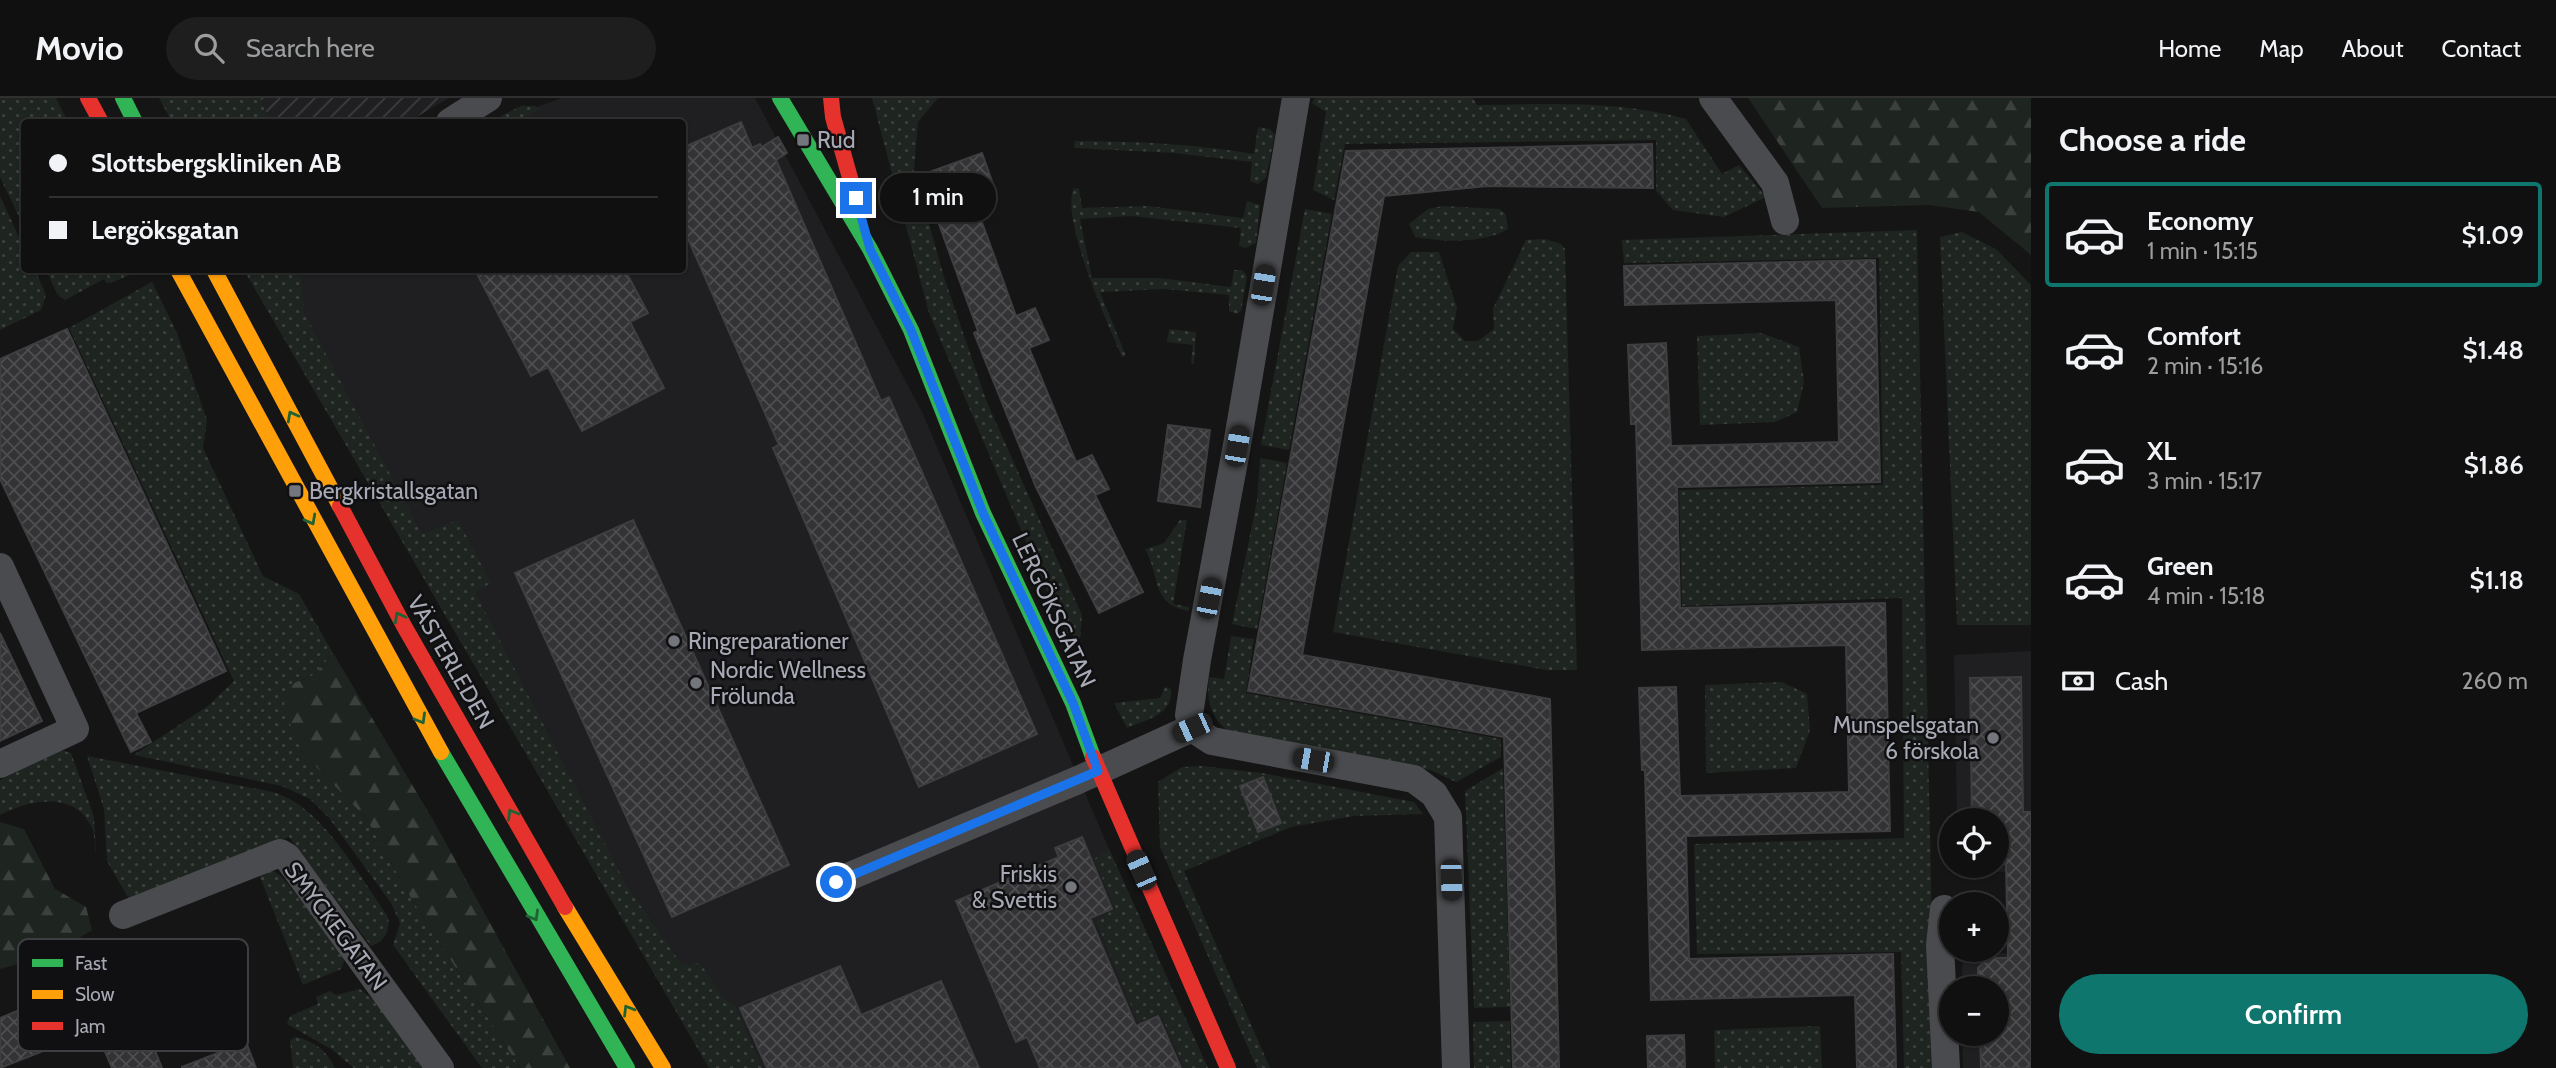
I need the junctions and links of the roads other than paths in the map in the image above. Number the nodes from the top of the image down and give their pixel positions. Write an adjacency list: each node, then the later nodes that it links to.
1 (88, 98): 8 (main road)
2 (123, 98): 9 (main road)
3 (488, 98): 10 (street)
4 (780, 98): 12 (main road, LERGÖKSGATAN)
5 (831, 98): 12 (main road, LERGÖKSGATAN)
6 (1296, 98): 16 (street)
7 (1713, 98): 11 (street)
8 (99, 119)
9 (134, 119)
10 (455, 119)
11 (1785, 221)
12 (870, 249): 18 (main road, LERGÖKSGATAN)
13 (180, 273): 23 (main road, one-way to 23)
14 (216, 273): 24 (main road, VÄSTERLEDEN, one-way to 14)
15 (0, 566): 17 (street)
16 (1192, 728): 18 (street); 26 (street)
17 (0, 764)
18 (1098, 771): 19 (street); 25 (main road, LERGÖKSGATAN)
19 (836, 882)
20 (123, 915): 22 (street, SMYCKEGATAN)
21 (1941, 962): 27 (street)
22 (440, 1068)
23 (626, 1068)
24 (663, 1068)
25 (1228, 1068)
26 (1456, 1068)
27 (1946, 1068)

